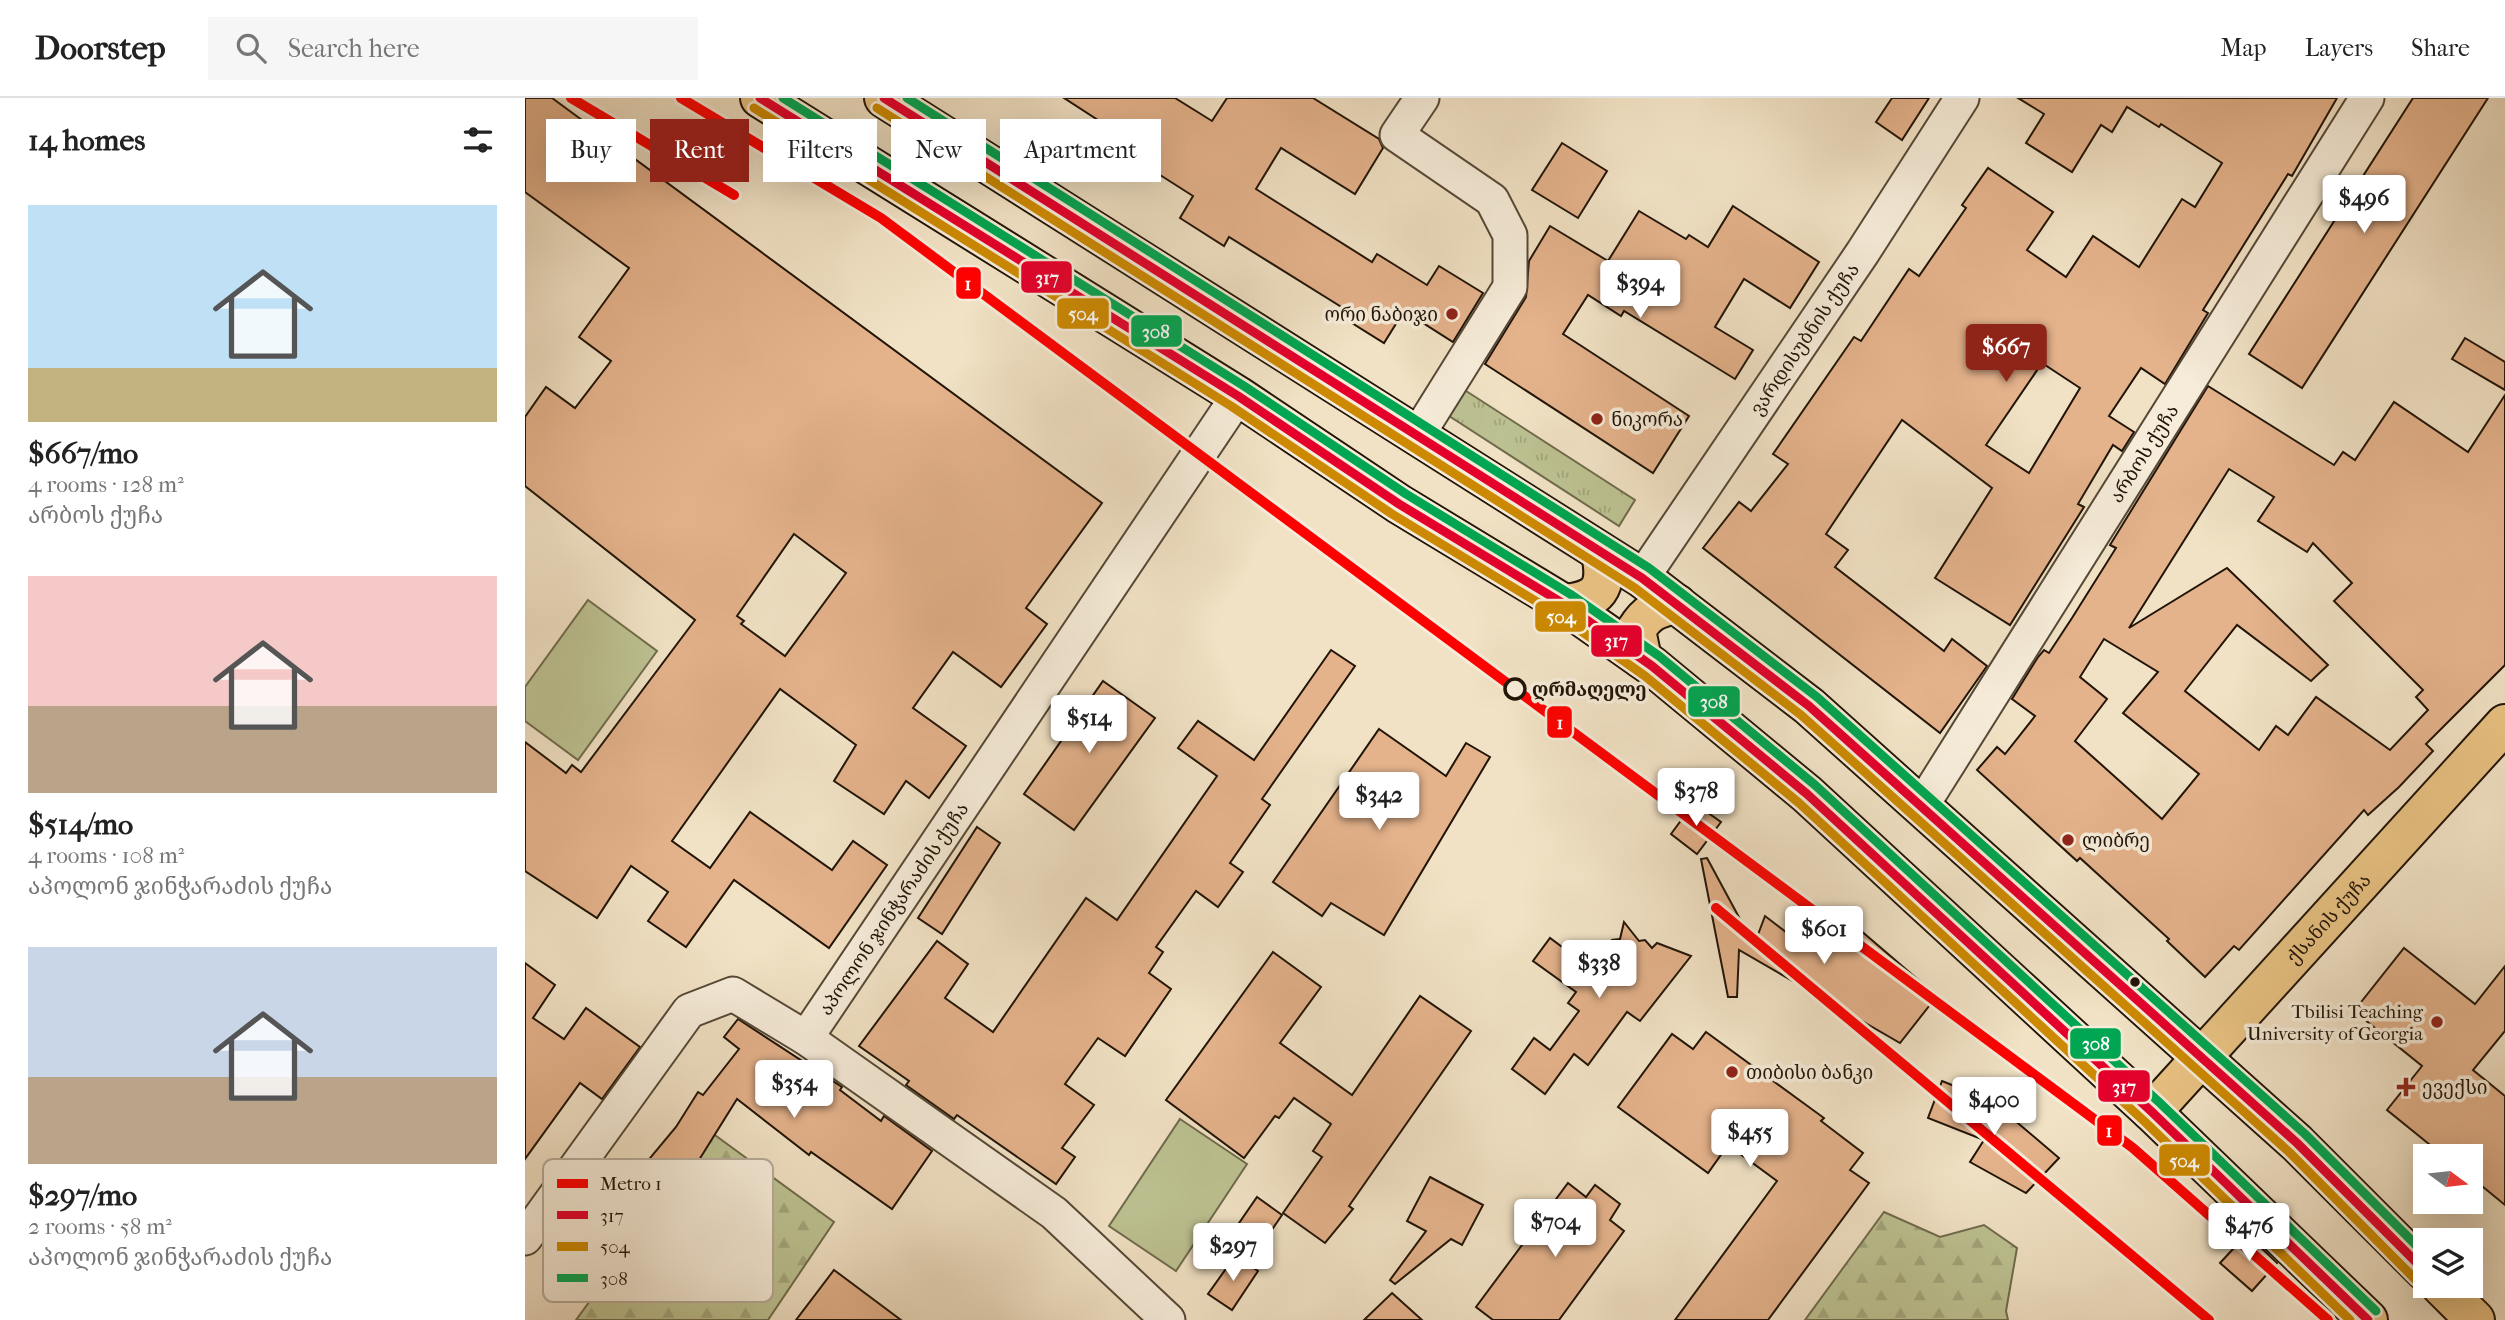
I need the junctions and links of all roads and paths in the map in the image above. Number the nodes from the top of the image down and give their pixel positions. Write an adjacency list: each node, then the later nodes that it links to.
1 (760, 98): 6 (main road)
2 (884, 98): 7 (main road)
3 (1422, 98): 7 (street)
4 (1962, 98): 9 (street, ვარდისუბნის ქუჩა)
5 (2367, 98): 14 (street, არბოს ქუჩა)
6 (1238, 396): 10 (main road); 15 (street, აპოლონ ჯინჭარაძის ქუჩა)
7 (1417, 436): 8 (main road)
8 (1601, 553): 9 (main road); 10 (main road)
9 (1642, 578): 11 (main road)
10 (1564, 604): 12 (main road)
11 (1677, 604): 12 (main road); 14 (main road)
12 (1642, 659): 17 (main road)
13 (2505, 724): 16 (main road, ქსანის ქუჩა)
14 (1921, 807): 16 (main road)
15 (806, 1038): 18 (street); 23 (street)
16 (2203, 1057): 17 (main road, ქსანის ქუჩა); 21 (main road)
17 (2152, 1112): 24 (main road)
18 (582, 1159)
19 (543, 1213): 20 (street)
20 (525, 1238)
21 (2413, 1259)
22 (2453, 1298): 25 (main road)
23 (1168, 1320)
24 (2368, 1320)
25 (2475, 1320)

